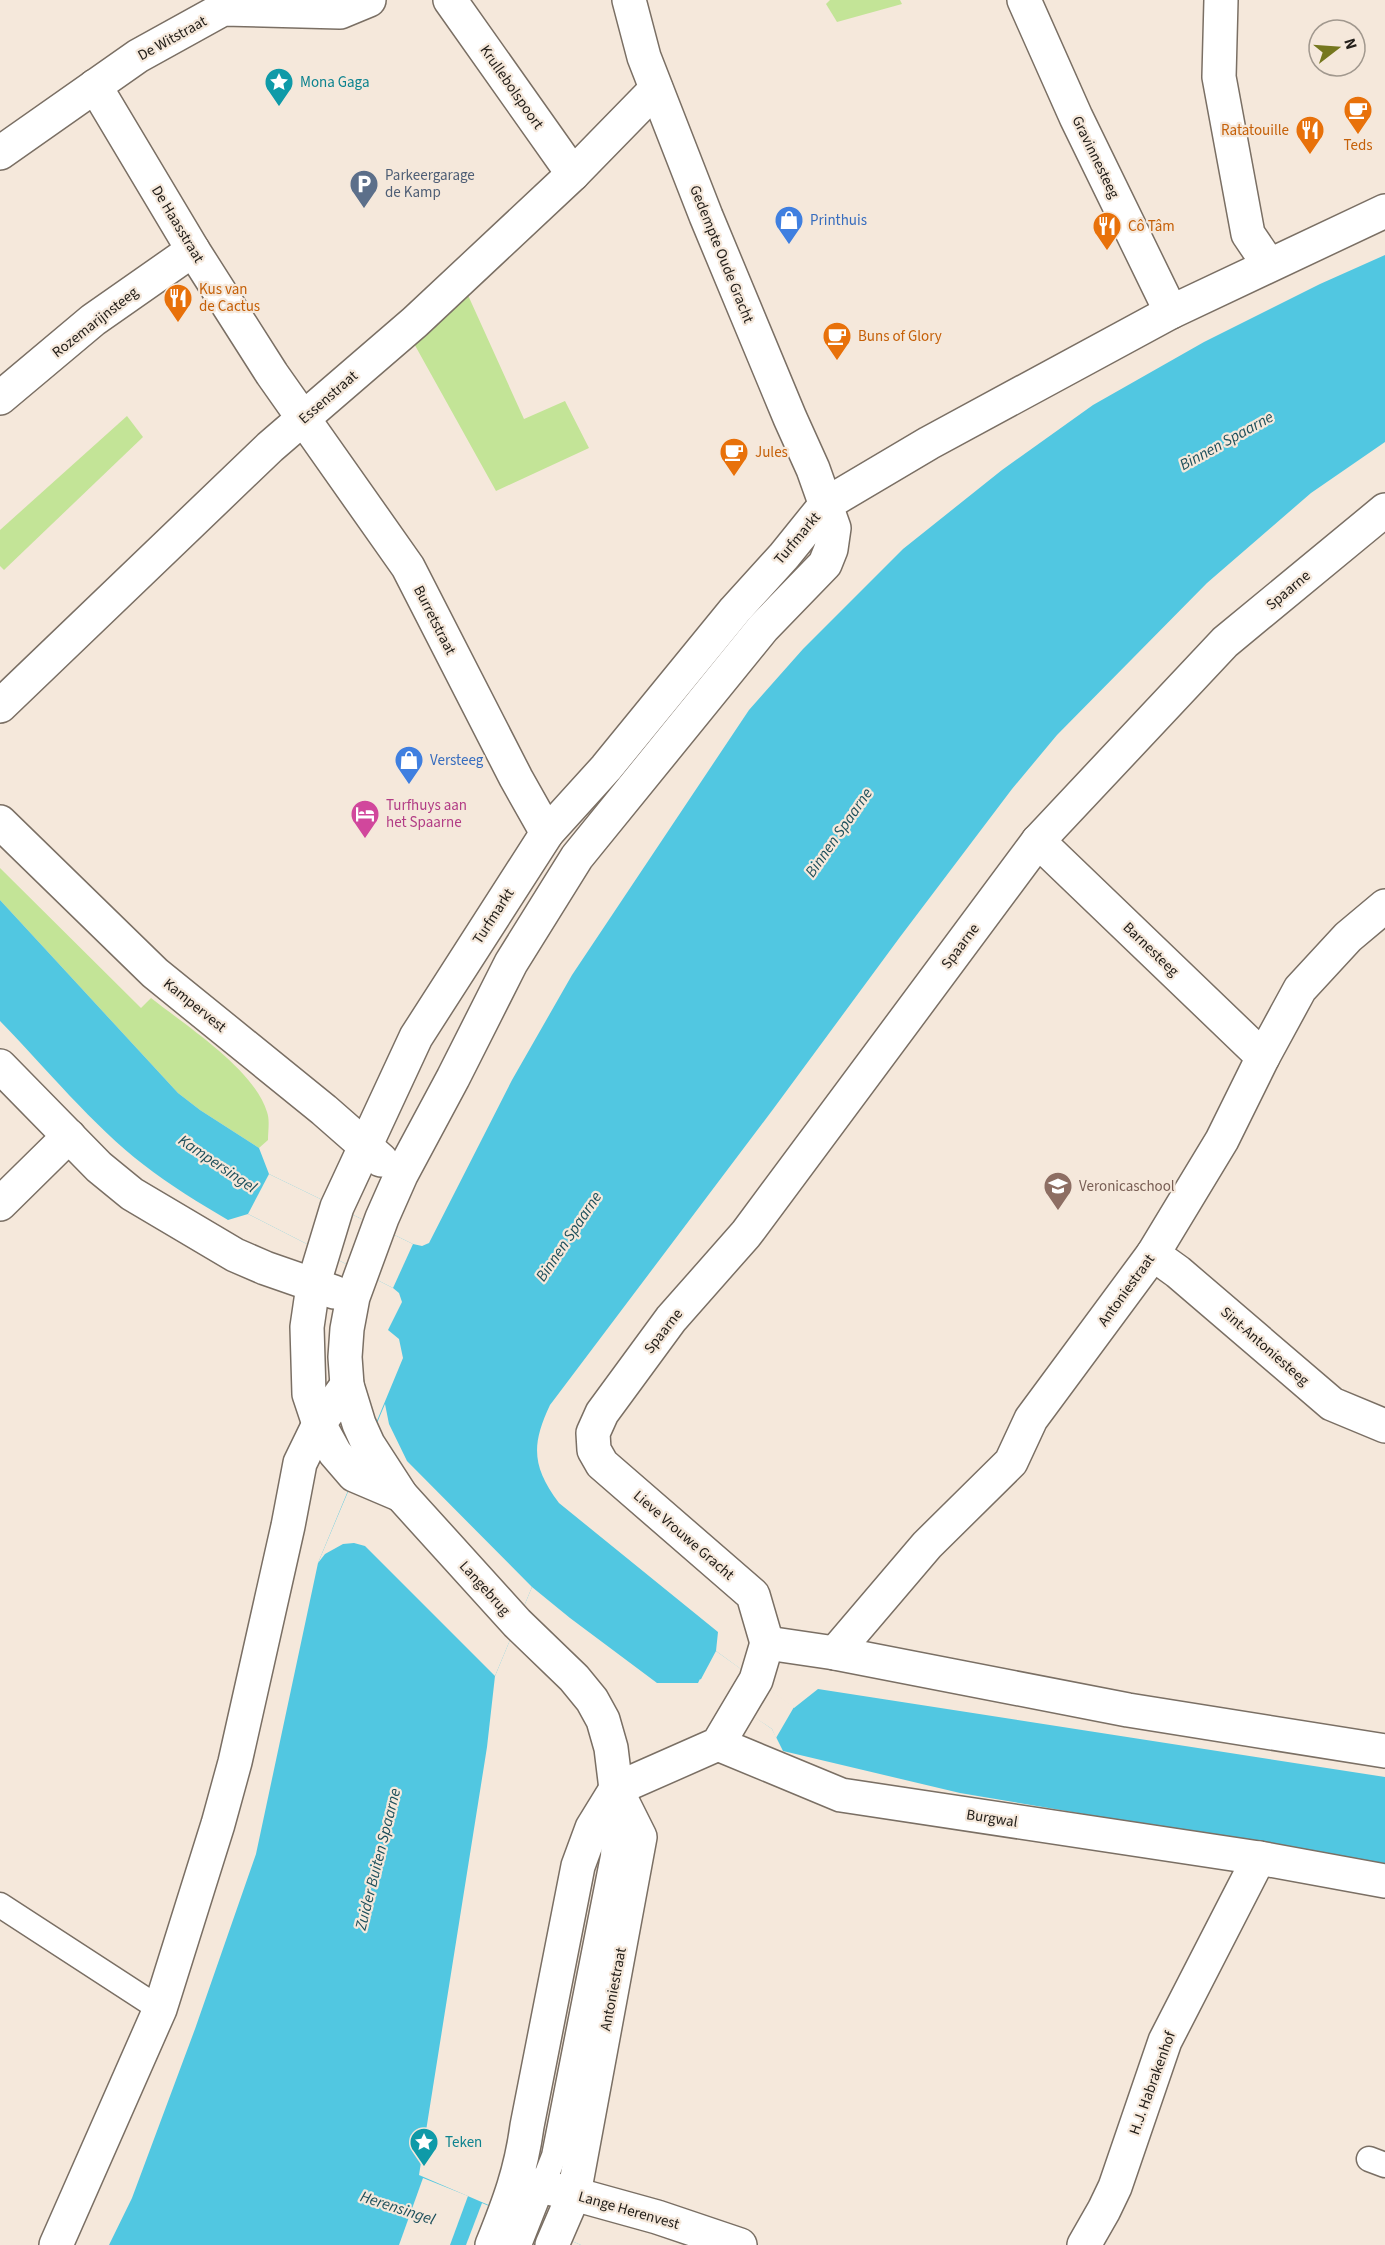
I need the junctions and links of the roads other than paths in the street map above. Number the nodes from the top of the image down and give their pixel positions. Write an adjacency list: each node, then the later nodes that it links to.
1 (369, 0): 6 (street, De Witstraat)
2 (450, 0): 9 (street, Krullebolspoort)
3 (629, 0): 7 (street, Gedempte Oude Gracht)
4 (1024, 0): 13 (street, Gravinnesteeg)
5 (1221, 0): 12 (street)
6 (95, 86): 8 (street, De Witstraat); 11 (street, De Haasstraat)
7 (656, 89): 9 (street, Essenstraat); 16 (street, Gedempte Oude Gracht)
8 (0, 153)
9 (573, 174): 15 (street, Essenstraat)
10 (1385, 211): 12 (street)
11 (193, 250): 14 (street, Rozemarijnsteeg); 15 (street, De Haasstraat)
12 (1269, 265): 13 (street)
13 (1171, 312): 16 (street)
14 (0, 398)
15 (303, 419): 18 (street, Essenstraat); 20 (street, Burretstraat)
16 (826, 504): 20 (street, Turfmarkt); 27 (street, Turfmarkt)
17 (1385, 510): 21 (street, Spaarne)
18 (0, 706)
19 (0, 822): 26 (street, Kampervest)
20 (547, 832): 26 (street, Turfmarkt)
21 (1038, 841): 23 (street, Barnesteeg); 35 (street, Spaarne)
22 (1385, 906): 23 (street, Antoniestraat)
23 (1263, 1057): 29 (street, Antoniestraat)
24 (0, 1066): 25 (street)
25 (69, 1136): 28 (street); 31 (street)
26 (365, 1148): 27 (street, Kampervest); 31 (street, Turfmarkt)
27 (401, 1175): 30 (street, Turfmarkt)
28 (0, 1204)
29 (1153, 1254): 34 (street, Sint-Antoniesteeg); 40 (street, Antoniestraat)
30 (357, 1284): 31 (street); 32 (street, Turfmarkt)
31 (313, 1286): 33 (street, Turfmarkt)
32 (347, 1385): 33 (street); 36 (street, Turfmarkt)
33 (319, 1424): 37 (street, Turfmarkt); 48 (street)
34 (1385, 1426)
35 (593, 1433): 39 (street, Lieve Vrouwe Gracht)
36 (368, 1444): 38 (street, Langebrug)
37 (354, 1475): 38 (street, Langebrug)
38 (400, 1495): 41 (street, Langebrug)
39 (767, 1643): 40 (street); 42 (street)
40 (835, 1653): 43 (street)
41 (574, 1678): 44 (street, Antoniestraat)
42 (718, 1744): 44 (street); 45 (street, Burgwal)
43 (1385, 1751)
44 (616, 1789): 49 (street); 50 (street, Antoniestraat)
45 (1259, 1858): 46 (street, Burgwal); 56 (street, H.J. Habrakenhof)
46 (1385, 1881)
47 (0, 1905): 48 (lane)
48 (160, 2009): 52 (street)
49 (530, 2184): 50 (street, Lange Herenvest); 51 (street)
50 (574, 2194): 51 (street, Antoniestraat); 55 (street, Lange Herenvest)
51 (535, 2228): 53 (street); 54 (lane)
52 (56, 2245)
53 (492, 2245)
54 (519, 2245)
55 (740, 2245)
56 (1084, 2245)

